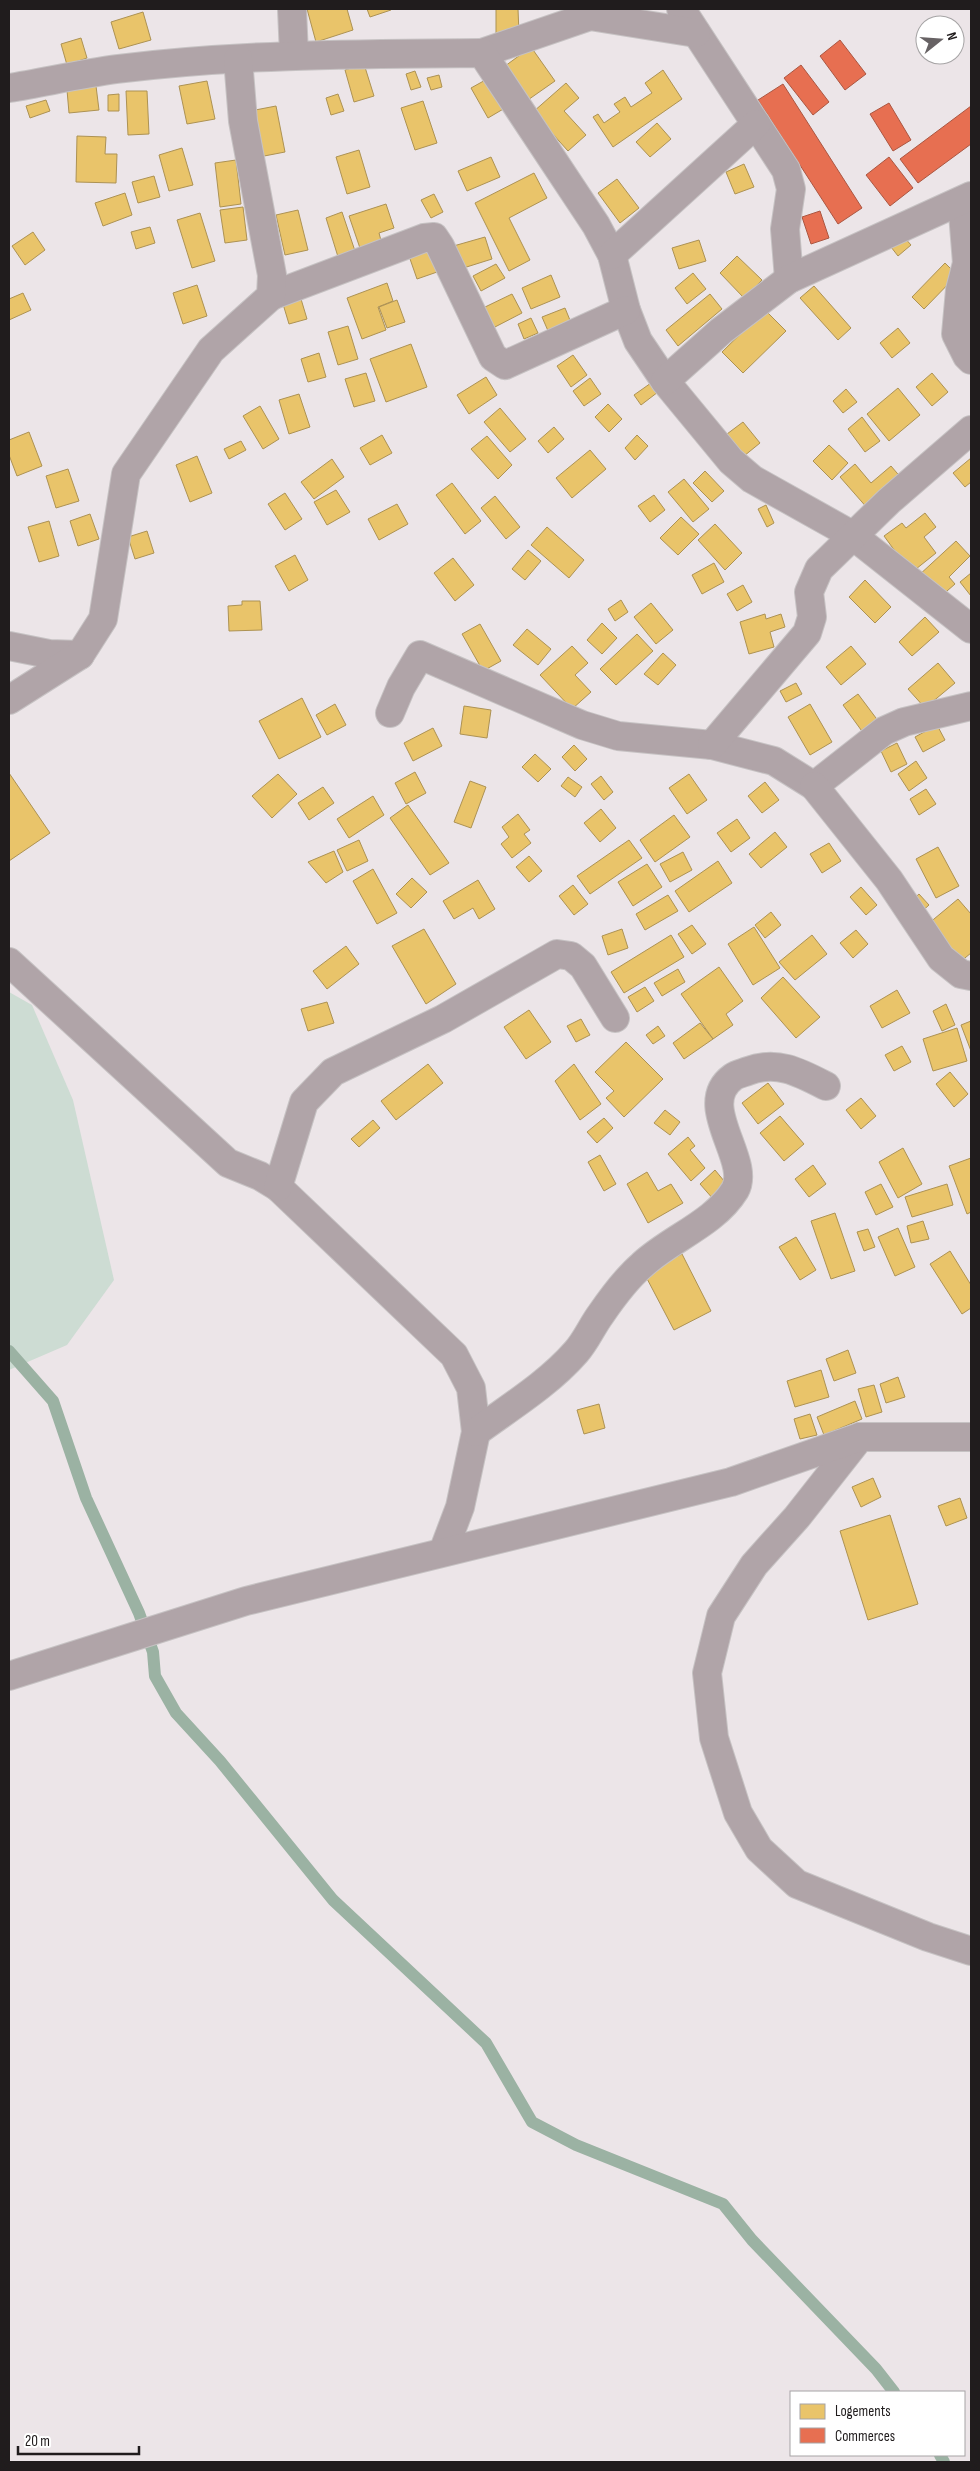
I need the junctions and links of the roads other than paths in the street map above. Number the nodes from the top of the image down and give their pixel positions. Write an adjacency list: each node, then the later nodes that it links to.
1 (292, 9): 6 (street)
2 (681, 9): 4 (street)
3 (585, 12): 4 (street); 5 (street)
4 (696, 33): 9 (street)
5 (482, 52): 6 (street); 11 (street)
6 (294, 55): 7 (street)
7 (238, 59): 8 (street); 13 (street)
8 (9, 88)
9 (756, 124): 11 (street); 12 (street)
10 (967, 199): 12 (street); 15 (street)
11 (612, 255): 14 (street)
12 (789, 278): 16 (street)
13 (271, 296): 14 (street); 21 (street)
14 (626, 310): 16 (street)
15 (971, 360)
16 (665, 381): 18 (street)
17 (971, 430): 18 (street)
18 (852, 535): 19 (street); 25 (street)
19 (971, 629)
20 (9, 646): 21 (street)
21 (80, 655): 22 (street)
22 (9, 700)
23 (971, 706): 26 (street)
24 (390, 713): 25 (street)
25 (712, 745): 26 (street)
26 (814, 786): 28 (street)
27 (9, 962): 31 (street)
28 (971, 976)
29 (615, 1018): 31 (street)
30 (826, 1086): 32 (street)
31 (278, 1188): 32 (street)
32 (476, 1432): 35 (street)
33 (860, 1437): 34 (street); 35 (street); 37 (street)
34 (971, 1437)
35 (443, 1552): 36 (street)
36 (9, 1676)
37 (971, 1951)

